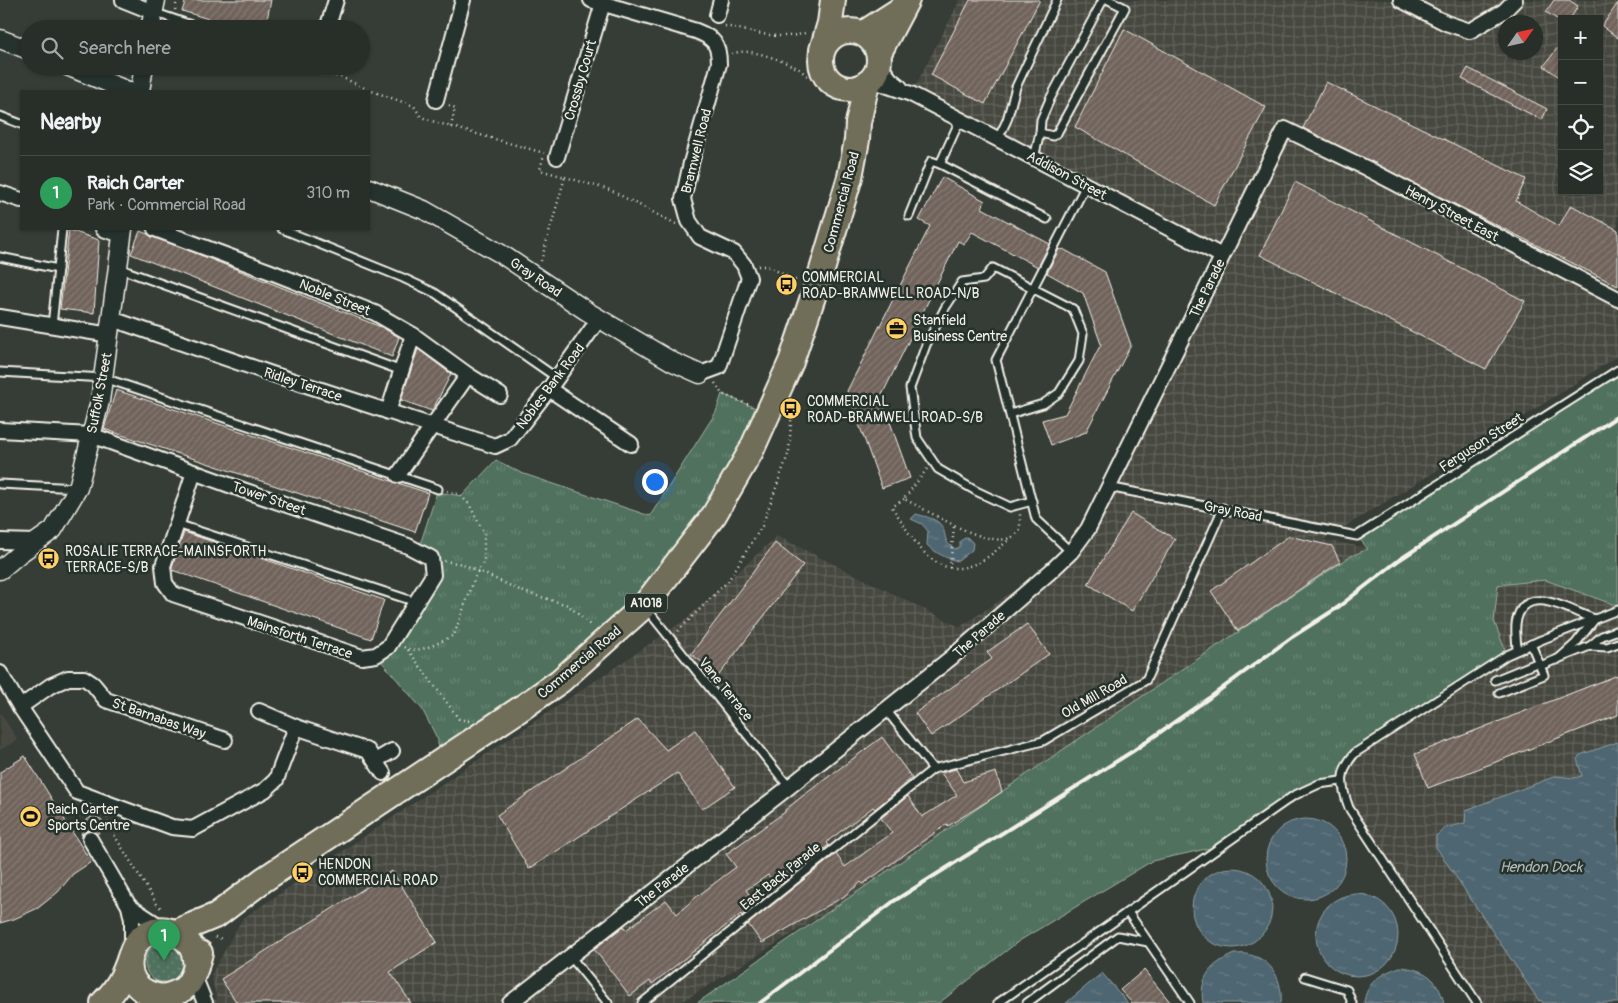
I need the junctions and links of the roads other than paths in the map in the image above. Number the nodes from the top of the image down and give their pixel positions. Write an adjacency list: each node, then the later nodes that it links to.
1 (123, 0): 14 (street)
2 (336, 0): 17 (street)
3 (463, 0): 28 (street)
4 (721, 0): 15 (street)
5 (840, 0): 18 (highway)
6 (1057, 0): 35 (lane)
7 (1103, 0): 34 (lane)
8 (1109, 0): 34 (lane)
9 (1401, 0): 10 (street)
10 (1511, 1)
11 (597, 2): 36 (street, Crossby Court); 64 (street, Bramwell Road)
12 (906, 3): 18 (main road, A1018); 22 (main road, A1018)
13 (831, 11): 21 (highway)
14 (153, 13): 16 (lane)
15 (717, 15)
16 (175, 20)
17 (326, 20)
18 (859, 32): 21 (highway); 22 (highway)
19 (0, 38): 20 (street)
20 (20, 46)
21 (822, 52): 25 (highway)
22 (874, 71): 25 (highway); 30 (street, Addison Street); 31 (highway, Commercial Road / A1018)
23 (89, 75): 26 (street)
24 (143, 75): 27 (street)
25 (830, 82): 31 (highway)
26 (126, 90)
27 (140, 90)
28 (436, 100)
29 (0, 116): 32 (lane)
30 (960, 120): 35 (street, Addison Street); 38 (lane)
31 (858, 123): 92 (highway, Commercial Road / A1018)
32 (20, 124)
33 (1285, 129): 50 (street, The Parade); 55 (street, Henry Street East)
34 (1040, 133): 37 (lane)
35 (998, 140): 37 (street, Addison Street)
36 (551, 155)
37 (1034, 158): 39 (street, Addison Street)
38 (940, 164): 43 (lane); 44 (lane)
39 (1086, 185): 50 (street, Addison Street); 54 (lane)
40 (370, 188): 57 (street, Gray Road)
41 (0, 192): 42 (street)
42 (20, 200)
43 (909, 216)
44 (1047, 219)
45 (62, 230): 53 (lane)
46 (110, 230): 49 (street)
47 (158, 230): 60 (street, Noble Street)
48 (284, 230): 67 (lane)
49 (123, 232): 52 (street, Suffolk Street)
50 (1222, 256): 79 (street, The Parade)
51 (0, 257): 53 (lane)
52 (118, 268): 59 (street, Suffolk Street); 62 (lane)
53 (58, 269): 58 (lane)
54 (1033, 288): 70 (lane); 70 (lane); 82 (lane)
55 (1618, 299)
56 (0, 317): 58 (street, Ridley Terrace)
57 (599, 319): 64 (street, Gray Road); 67 (street, Nobles Bank Road)
58 (52, 326): 59 (street, Ridley Terrace)
59 (111, 327): 66 (street, Suffolk Street); 69 (street, Ridley Terrace)
60 (413, 334): 62 (street); 65 (street, Noble Street)
61 (1618, 370): 85 (lane, Ferguson Street)
62 (402, 371): 69 (street)
63 (0, 372): 66 (lane)
64 (704, 373)
65 (468, 375): 68 (street, Noble Street); 71 (street)
66 (104, 378): 73 (street, Suffolk Street); 77 (lane)
67 (553, 384): 74 (street); 75 (street, Nobles Bank Road)
68 (500, 395)
69 (388, 412): 71 (street, Ridley Terrace)
70 (1010, 414): 82 (lane)
71 (432, 427): 75 (street, Ridley Terrace); 77 (street)
72 (0, 430): 73 (street, Tower Street)
73 (91, 435): 76 (street, Tower Street); 80 (street, Suffolk Street)
74 (631, 444)
75 (495, 446)
76 (194, 472): 84 (street); 90 (street, Tower Street)
77 (398, 475): 81 (lane)
78 (0, 484): 80 (lane)
79 (1108, 487): 83 (lane, Gray Road); 88 (street, The Parade)
80 (78, 488): 87 (street, Suffolk Street)
81 (438, 489)
82 (1032, 502): 88 (lane)
83 (1223, 508): 85 (lane, Gray Road); 111 (lane, Old Mill Road)
84 (177, 524): 91 (lane); 91 (street, Mainsforth Terrace)
85 (1357, 536)
86 (0, 540): 87 (street)
87 (36, 542): 89 (street, Suffolk Street)
88 (1071, 552): 106 (street, The Parade)
89 (0, 570)
90 (433, 575): 91 (street, Mainsforth Terrace)
91 (416, 602)
92 (644, 606): 113 (lane, Vane Terrace); 117 (highway, Commercial Road / A1018)
93 (1618, 610): 94 (lane)
94 (1595, 619): 97 (lane); 99 (lane); 100 (lane)
95 (1618, 630): 98 (lane)
96 (1618, 643): 98 (lane)
97 (1531, 644): 99 (lane); 101 (lane)
98 (1590, 646): 100 (lane)
99 (1518, 650): 112 (lane)
100 (1557, 660): 101 (lane)
101 (1540, 664): 103 (lane); 104 (lane)
102 (0, 673): 105 (street)
103 (1495, 680)
104 (1499, 693)
105 (20, 707): 108 (street); 109 (street, St Barnabas Way)
106 (886, 710): 111 (lane); 113 (street, The Parade)
107 (259, 711): 108 (street)
108 (296, 727): 110 (street)
109 (225, 740)
110 (392, 751)
111 (933, 769): 130 (lane, East Back Parade)
112 (1341, 781): 116 (lane); 135 (lane)
113 (789, 787): 121 (street, The Parade)
114 (90, 839): 115 (street)
115 (129, 906): 118 (street); 120 (street)
116 (1128, 912): 119 (lane); 131 (lane)
117 (217, 915): 118 (highway, Commercial Road / A1018); 122 (highway, Commercial Road / A1018)
118 (171, 931): 120 (highway, Commercial Road); 122 (highway)
119 (1148, 942): 132 (lane); 133 (lane)
120 (131, 953): 124 (highway); 125 (highway, Commercial Road)
121 (570, 956): 128 (street, The Parade); 129 (lane)
122 (195, 971): 124 (highway, Commercial Road); 127 (street)
123 (1305, 977): 134 (lane)
124 (177, 998): 126 (highway)
125 (103, 1003)
126 (138, 1003)
127 (204, 1003)
128 (510, 1003)
129 (608, 1003)
130 (642, 1003)
131 (998, 1003)
132 (1027, 1003)
133 (1190, 1003)
134 (1352, 1003)
135 (1477, 1003)

